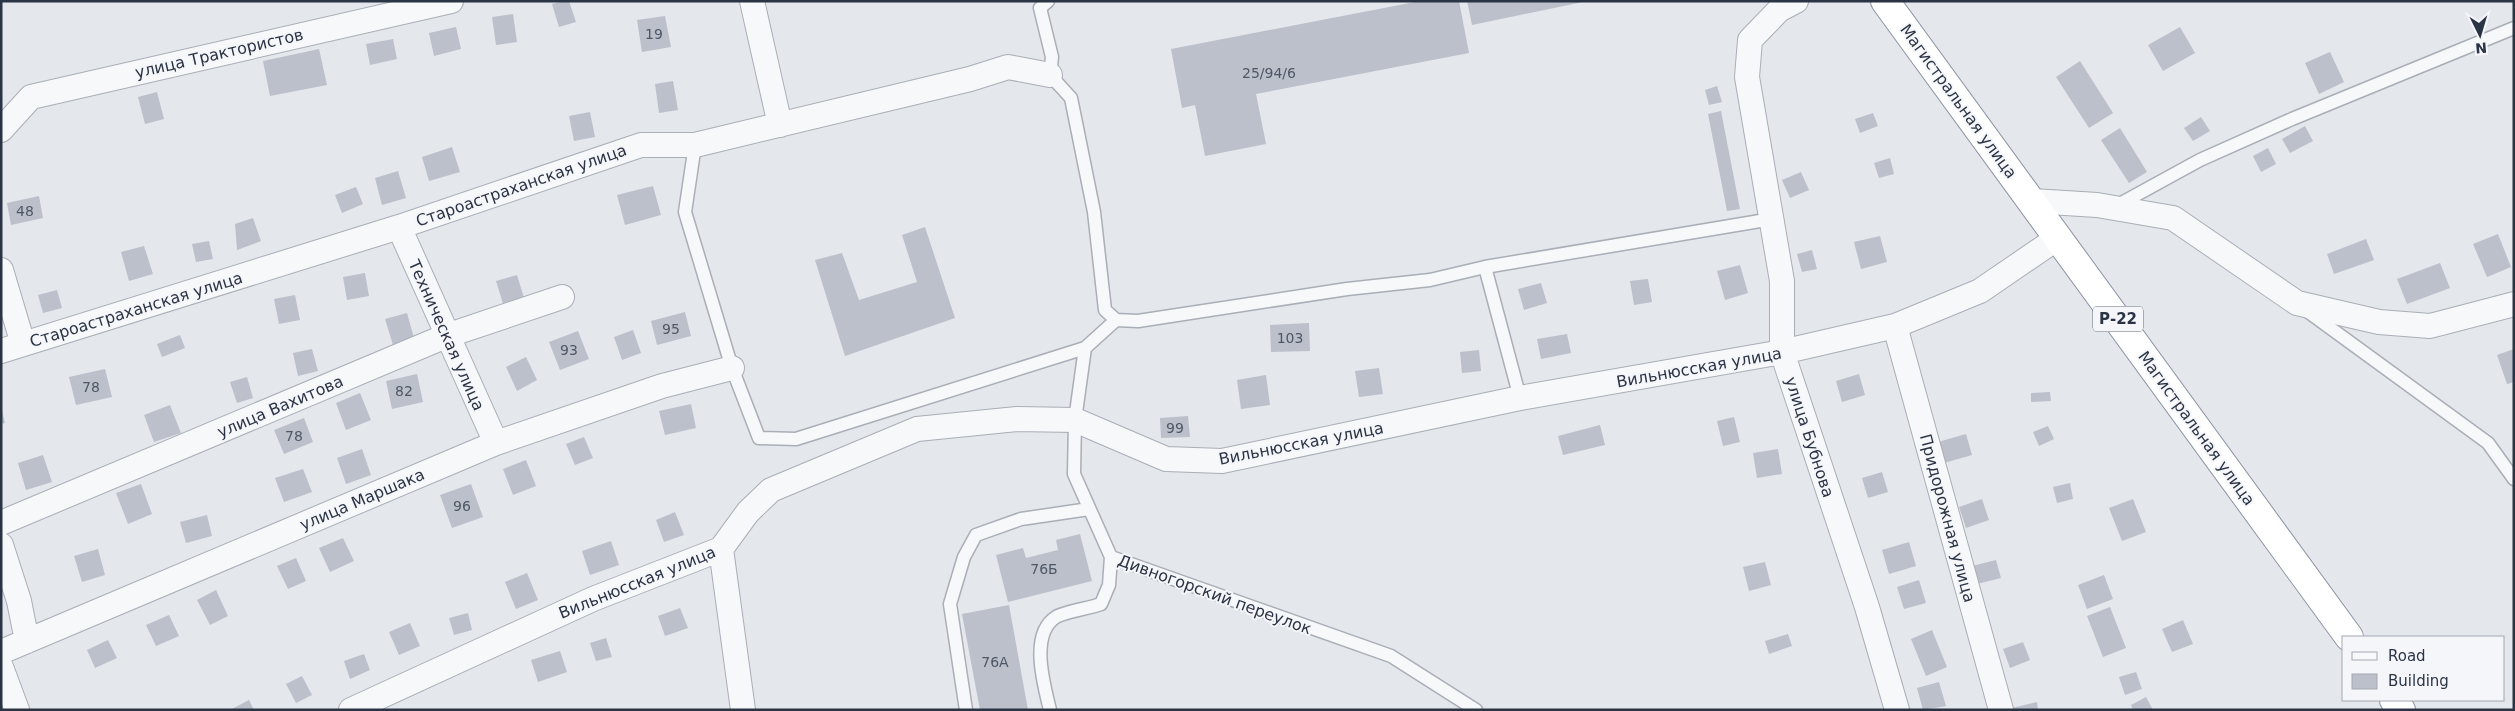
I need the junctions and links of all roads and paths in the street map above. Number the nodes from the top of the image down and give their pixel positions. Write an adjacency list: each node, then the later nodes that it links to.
1 (451, 1): 9 (street, улица Трактористов)
2 (752, 1): 8 (street)
3 (1048, 1): 7 (lane)
4 (1796, 1): 13 (street, улица Бубнова)
5 (1885, 1): 11 (highway, Магистральная улица / Р-22)
6 (2514, 28): 12 (lane)
7 (1050, 75): 8 (street, Староастраханская улица); 21 (lane)
8 (780, 125): 10 (street, Староастраханская улица)
9 (1, 130)
10 (695, 145): 14 (street, Староастраханская улица); 27 (lane)
11 (2033, 201): 12 (street); 15 (highway, Магистральная улица / Р-22)
12 (2113, 208): 19 (street)
13 (1772, 219): 16 (lane); 26 (street, улица Бубнова)
14 (399, 227): 23 (street, Техническая улица); 24 (street, Староастраханская улица)
15 (2059, 237): 22 (street, Вильнюсская улица); 37 (highway, Магистральная улица / Р-22)
16 (1485, 267): 21 (lane); 28 (lane)
17 (1, 270): 24 (street)
18 (562, 297): 23 (street, улица Вахитова)
19 (2297, 303): 20 (street); 31 (lane)
20 (2514, 304)
21 (1116, 320): 25 (lane)
22 (1895, 326): 26 (street, Вильнюсская улица); 48 (street, Придорожная улица)
23 (446, 336): 30 (street, Техническая улица); 33 (street, улица Вахитова)
24 (12, 348)
25 (1085, 348): 27 (lane); 29 (lane, Дивногорский переулок)
26 (1782, 352): 28 (street, Вильнюсская улица); 47 (street, улица Бубнова)
27 (732, 368): 30 (street, улица Маршака)
28 (1520, 398): 29 (street, Вильнюсская улица)
29 (1075, 420): 32 (lane, Дивногорский переулок); 35 (street, Вильнюсская улица)
30 (496, 443): 38 (street, улица Маршака)
31 (2514, 479)
32 (1089, 509): 36 (lane, Дивногорский переулок); 44 (lane)
33 (1, 523)
34 (1, 545): 38 (street)
35 (721, 549): 42 (street, Вильнюсская улица); 43 (street)
36 (1111, 557): 45 (lane); 46 (lane, Дивногорский переулок)
37 (2348, 636)
38 (27, 641): 39 (street, улица Маршака)
39 (1, 652)
40 (1, 667): 41 (street)
41 (17, 710)
42 (351, 710)
43 (743, 710)
44 (966, 710)
45 (1050, 710)
46 (1476, 710)
47 (1897, 710)
48 (2001, 710)

